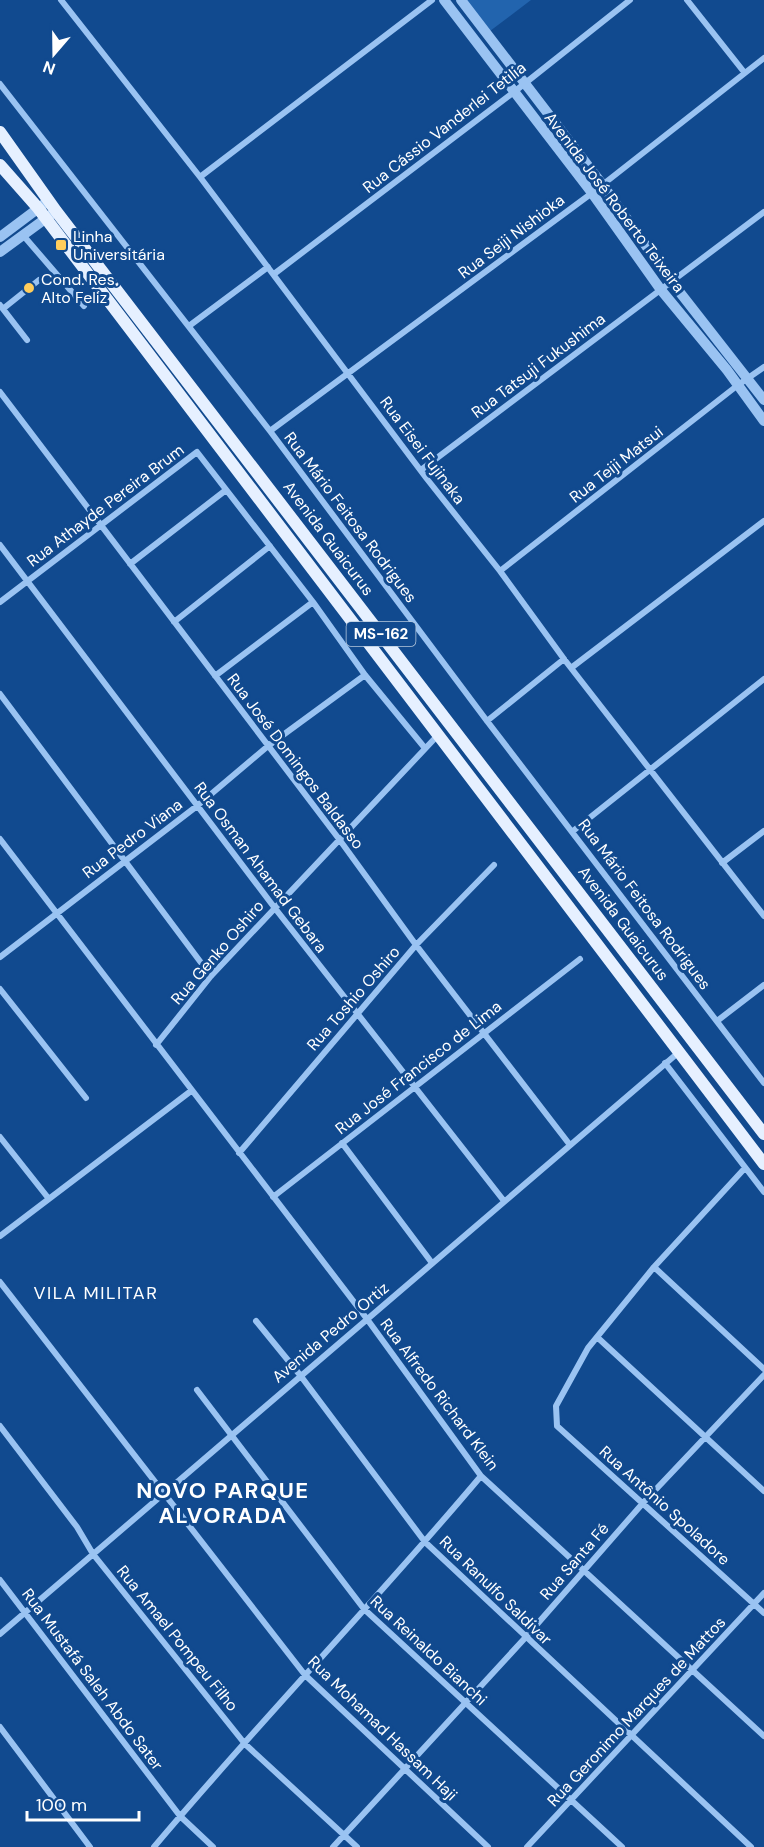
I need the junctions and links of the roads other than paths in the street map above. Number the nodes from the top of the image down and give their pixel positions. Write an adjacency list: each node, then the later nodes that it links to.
1 (61, 0): 14 (street, Rua Eisei Fujinaka)
2 (432, 0): 14 (street)
3 (444, 0): 11 (street, Avenida José Roberto Teixeira)
4 (461, 0): 9 (street, Avenida José Roberto Teixeira)
5 (630, 0): 9 (street, Rua Cássio Vanderlei Tetilia)
6 (687, 0): 8 (street)
7 (764, 58): 8 (street, Rua Seiji Nishioka)
8 (744, 72): 15 (street, Rua Seiji Nishioka)
9 (525, 83): 11 (street, Rua Cássio Vanderlei Tetilia); 15 (street, Avenida José Roberto Teixeira)
10 (0, 84): 29 (street, Rua Mário Feitosa Rodrigues)
11 (514, 92): 16 (street, Avenida José Roberto Teixeira); 23 (street, Rua Cássio Vanderlei Tetilia)
12 (0, 132): 17 (main road, Avenida Guaicurus / MS-162)
13 (0, 165): 17 (main road, Avenida Guaicurus / MS-162)
14 (200, 177): 22 (street, Rua Eisei Fujinaka)
15 (602, 184): 16 (street, Rua Seiji Nishioka); 25 (street, Avenida José Roberto Teixeira)
16 (592, 193): 26 (street, Avenida José Roberto Teixeira); 32 (street, Rua Seiji Nishioka)
17 (47, 210): 19 (street); 58 (main road, Avenida Guaicurus / MS-162); 89 (main road, Avenida Guaicurus / MS-162)
18 (764, 212): 25 (street, Rua Tatsuji Fukushima)
19 (19, 230): 20 (street); 21 (street); 28 (street)
20 (0, 237)
21 (0, 252)
22 (268, 267): 23 (street, Rua Eisei Fujinaka); 29 (street)
23 (274, 274): 32 (street, Rua Eisei Fujinaka)
24 (39, 280): 27 (street)
25 (671, 282): 26 (street, Rua Tatsuji Fukushima); 33 (street, Avenida José Roberto Teixeira)
26 (661, 290): 34 (street, Avenida José Roberto Teixeira); 39 (street, Rua Tatsuji Fukushima)
27 (2, 306): 30 (street)
28 (84, 306)
29 (189, 326): 38 (street, Rua Mário Feitosa Rodrigues)
30 (27, 340)
31 (764, 367): 33 (street, Rua Teiji Matsui)
32 (349, 374): 38 (street, Rua Seiji Nishioka); 39 (street, Rua Eisei Fujinaka)
33 (748, 379): 34 (street, Rua Teiji Matsui); 36 (street, Avenida José Roberto Teixeira)
34 (738, 386): 37 (street, Avenida José Roberto Teixeira); 46 (street, Rua Teiji Matsui)
35 (0, 392): 42 (street, Rua José Domingos Baldasso)
36 (764, 400)
37 (764, 421)
38 (270, 431): 57 (street, Rua Mário Feitosa Rodrigues)
39 (421, 470): 46 (street, Rua Eisei Fujinaka)
40 (226, 490): 42 (street, Rua Athayde Pereira Brum); 44 (street); 45 (street)
41 (764, 521): 52 (street)
42 (102, 526): 45 (street, Rua José Domingos Baldasso); 47 (street, Rua Athayde Pereira Brum)
43 (0, 545): 47 (street, Rua Osman Ahamad Gebara)
44 (270, 546): 49 (street); 50 (street)
45 (130, 564): 50 (street, Rua José Domingos Baldasso)
46 (500, 571): 51 (street, Rua Eisei Fujinaka)
47 (27, 582): 48 (street, Rua Athayde Pereira Brum); 62 (street, Rua Osman Ahamad Gebara)
48 (0, 602)
49 (313, 602): 53 (street); 54 (street)
50 (174, 622): 54 (street, Rua José Domingos Baldasso)
51 (564, 659): 52 (street, Rua Eisei Fujinaka); 57 (street)
52 (571, 668): 61 (street, Rua Eisei Fujinaka)
53 (365, 675): 59 (street, Rua Pedro Viana); 60 (street)
54 (215, 676): 59 (street, Rua José Domingos Baldasso)
55 (764, 679): 61 (street)
56 (0, 694): 67 (street)
57 (487, 721): 63 (street, Rua Mário Feitosa Rodrigues)
58 (438, 735): 60 (street, Rua Genko Oshiro); 83 (main road, Avenida Guaicurus / MS-162)
59 (268, 746): 62 (street, Rua Pedro Viana); 66 (street, Rua José Domingos Baldasso)
60 (424, 747): 66 (street, Rua Genko Oshiro)
61 (649, 769): 63 (street); 68 (street, Rua Eisei Fujinaka)
62 (197, 806): 67 (street, Rua Pedro Viana); 70 (street, Rua Osman Ahamad Gebara)
63 (573, 831): 80 (street, Rua Mário Feitosa Rodrigues)
64 (764, 831): 68 (street)
65 (0, 839): 71 (street)
66 (339, 839): 70 (street, Rua Genko Oshiro); 73 (street, Rua José Domingos Baldasso)
67 (126, 860): 71 (street, Rua Pedro Viana); 76 (street)
68 (722, 863): 72 (street, Rua Eisei Fujinaka)
69 (494, 865): 73 (street, Rua Toshio Oshiro)
70 (274, 908): 76 (street, Rua Genko Oshiro); 79 (street, Rua Osman Ahamad Gebara)
71 (56, 913): 74 (street, Rua Pedro Viana); 82 (street, Rua Alfredo Richard Klein)
72 (764, 916)
73 (416, 945): 79 (street, Rua Toshio Oshiro); 81 (street, Rua José Domingos Baldasso)
74 (0, 957)
75 (580, 959): 81 (street, Rua José Francisco de Lima)
76 (211, 976): 82 (street, Rua Genko Oshiro)
77 (764, 985): 80 (street)
78 (0, 989): 88 (street)
79 (357, 1014): 86 (street, Rua Osman Ahamad Gebara); 93 (street, Rua Toshio Oshiro)
80 (717, 1021): 85 (street, Rua Mário Feitosa Rodrigues)
81 (483, 1033): 86 (street, Rua José Francisco de Lima); 92 (street, Rua José Domingos Baldasso)
82 (156, 1045): 87 (street, Rua Alfredo Richard Klein)
83 (679, 1052): 84 (street, Avenida Pedro Ortiz); 94 (main road, Avenida Guaicurus / MS-162)
84 (665, 1063): 92 (street, Avenida Pedro Ortiz); 95 (street)
85 (764, 1083)
86 (414, 1087): 91 (street, Rua José Francisco de Lima); 99 (street, Rua Osman Ahamad Gebara)
87 (191, 1091): 93 (street, Rua Alfredo Richard Klein); 98 (street)
88 (86, 1098)
89 (764, 1134)
90 (0, 1137): 98 (street)
91 (342, 1143): 97 (street, Rua José Francisco de Lima); 101 (street)
92 (570, 1145): 99 (street, Avenida Pedro Ortiz)
93 (239, 1153): 97 (street, Rua Alfredo Richard Klein)
94 (764, 1164)
95 (745, 1168): 96 (street); 102 (street)
96 (764, 1192)
97 (273, 1197): 104 (street, Rua Alfredo Richard Klein)
98 (49, 1199): 100 (street)
99 (504, 1202): 101 (street, Avenida Pedro Ortiz)
100 (0, 1236)
101 (432, 1263): 104 (street, Avenida Pedro Ortiz)
102 (654, 1267): 106 (street); 107 (street)
103 (0, 1282): 116 (street, Rua Mohamad Hassam Haji)
104 (367, 1319): 108 (street, Avenida Pedro Ortiz); 114 (street, Rua Alfredo Richard Klein)
105 (256, 1321): 108 (street, Rua Ranulfo Saldivar)
106 (597, 1338): 113 (street); 117 (street, Rua Antônio Spoladore)
107 (764, 1369)
108 (300, 1375): 112 (street, Avenida Pedro Ortiz); 118 (street, Rua Ranulfo Saldivar)
109 (764, 1375): 113 (street, Rua Santa Fé)
110 (197, 1390): 112 (street, Rua Reinaldo Bianchi)
111 (0, 1426): 119 (street, Rua Amael Pompeu Filho)
112 (231, 1434): 116 (street, Avenida Pedro Ortiz); 124 (street, Rua Reinaldo Bianchi)
113 (704, 1437): 115 (street); 117 (street, Rua Santa Fé)
114 (481, 1476): 118 (street); 120 (street, Rua Alfredo Richard Klein)
115 (764, 1491)
116 (163, 1493): 119 (street, Avenida Pedro Ortiz); 130 (street, Rua Mohamad Hassam Haji)
117 (643, 1503): 120 (street, Rua Santa Fé); 123 (street, Rua Antônio Spoladore)
118 (425, 1542): 124 (street); 128 (street, Rua Ranulfo Saldivar)
119 (93, 1554): 125 (street, Avenida Pedro Ortiz); 135 (street, Rua Amael Pompeu Filho)
120 (584, 1570): 128 (street, Rua Santa Fé); 129 (street, Rua Alfredo Richard Klein)
121 (0, 1580): 125 (street, Rua Mustafá Saleh Abdo Sater)
122 (764, 1593): 123 (street, Rua Geronimo Marques de Mattos)
123 (754, 1604): 126 (street, Rua Antônio Spoladore); 129 (street, Rua Geronimo Marques de Mattos)
124 (364, 1609): 130 (street); 131 (street, Rua Reinaldo Bianchi)
125 (25, 1612): 127 (street, Avenida Pedro Ortiz); 138 (street, Rua Mustafá Saleh Abdo Sater)
126 (764, 1613)
127 (0, 1634)
128 (525, 1638): 131 (street, Rua Santa Fé); 133 (street, Rua Ranulfo Saldivar)
129 (693, 1670): 133 (street, Rua Geronimo Marques de Mattos); 134 (street, Rua Alfredo Richard Klein)
130 (305, 1675): 135 (street); 136 (street, Rua Mohamad Hassam Haji)
131 (466, 1703): 136 (street, Rua Santa Fé); 137 (street, Rua Reinaldo Bianchi)
132 (0, 1728): 140 (street)
133 (632, 1735): 137 (street, Rua Geronimo Marques de Mattos); 148 (street, Rua Ranulfo Saldivar)
134 (764, 1736)
135 (244, 1744): 138 (street); 139 (street, Rua Amael Pompeu Filho)
136 (405, 1768): 139 (street, Rua Santa Fé); 145 (street, Rua Mohamad Hassam Haji)
137 (572, 1800): 146 (street, Rua Geronimo Marques de Mattos); 147 (street, Rua Reinaldo Bianchi)
138 (180, 1816): 141 (street); 142 (street, Rua Mustafá Saleh Abdo Sater)
139 (344, 1835): 143 (street, Rua Santa Fé); 144 (street, Rua Amael Pompeu Filho)
140 (90, 1847)
141 (154, 1847)
142 (213, 1847)
143 (333, 1847)
144 (357, 1847)
145 (488, 1847)
146 (527, 1847)
147 (622, 1847)
148 (751, 1847)

